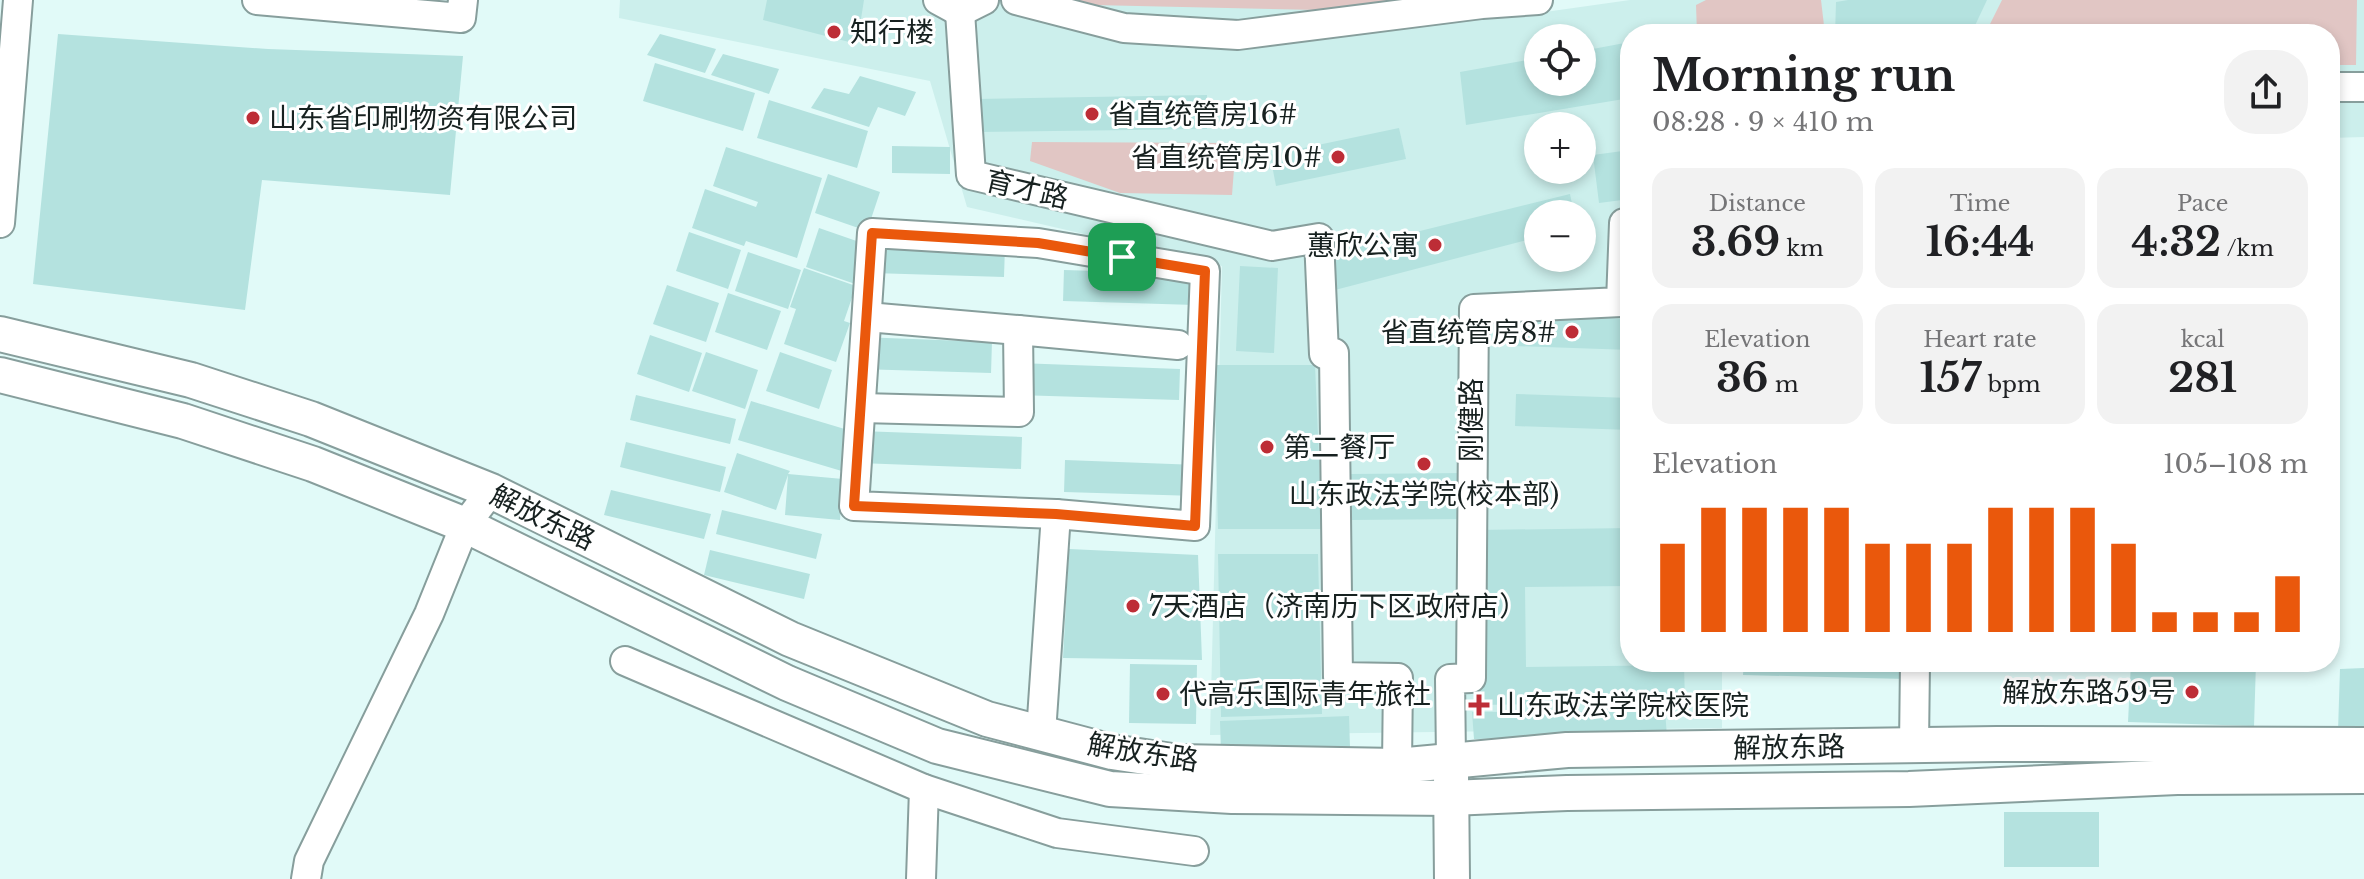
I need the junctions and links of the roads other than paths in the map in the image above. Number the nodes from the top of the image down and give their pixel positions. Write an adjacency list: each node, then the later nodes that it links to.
1 (18, 0): 9 (street)
2 (257, 0): 3 (street)
3 (463, 0)
4 (1016, 0): 5 (street)
5 (1538, 0)
6 (961, 4): 26 (street, 育才路)
7 (2340, 87): 8 (street)
8 (2364, 87)
9 (0, 223)
10 (1620, 302): 25 (street, 刚健路)
11 (867, 317): 12 (street); 16 (street); 18 (street)
12 (1018, 330): 14 (street); 16 (street)
13 (0, 334): 17 (main road, 解放东路)
14 (1178, 345)
15 (0, 375): 19 (main road, 解放东路)
16 (861, 408): 18 (street)
17 (491, 491): 19 (street); 22 (main road, 解放东路)
18 (1056, 514): 22 (street)
19 (465, 525): 29 (main road, 解放东路); 31 (street)
20 (625, 661): 28 (street)
21 (1915, 672): 24 (street)
22 (1041, 733): 26 (main road, 解放东路)
23 (2364, 745): 24 (main road, 解放东路)
24 (1914, 746): 25 (main road, 解放东路)
25 (1451, 759): 26 (main road, 解放东路); 29 (main road)
26 (1397, 766)
27 (2364, 776): 29 (main road, 解放东路)
28 (924, 789): 30 (street); 32 (street)
29 (1451, 798): 33 (main road)
30 (1194, 851)
31 (306, 879)
32 (921, 879)
33 (1452, 879)

